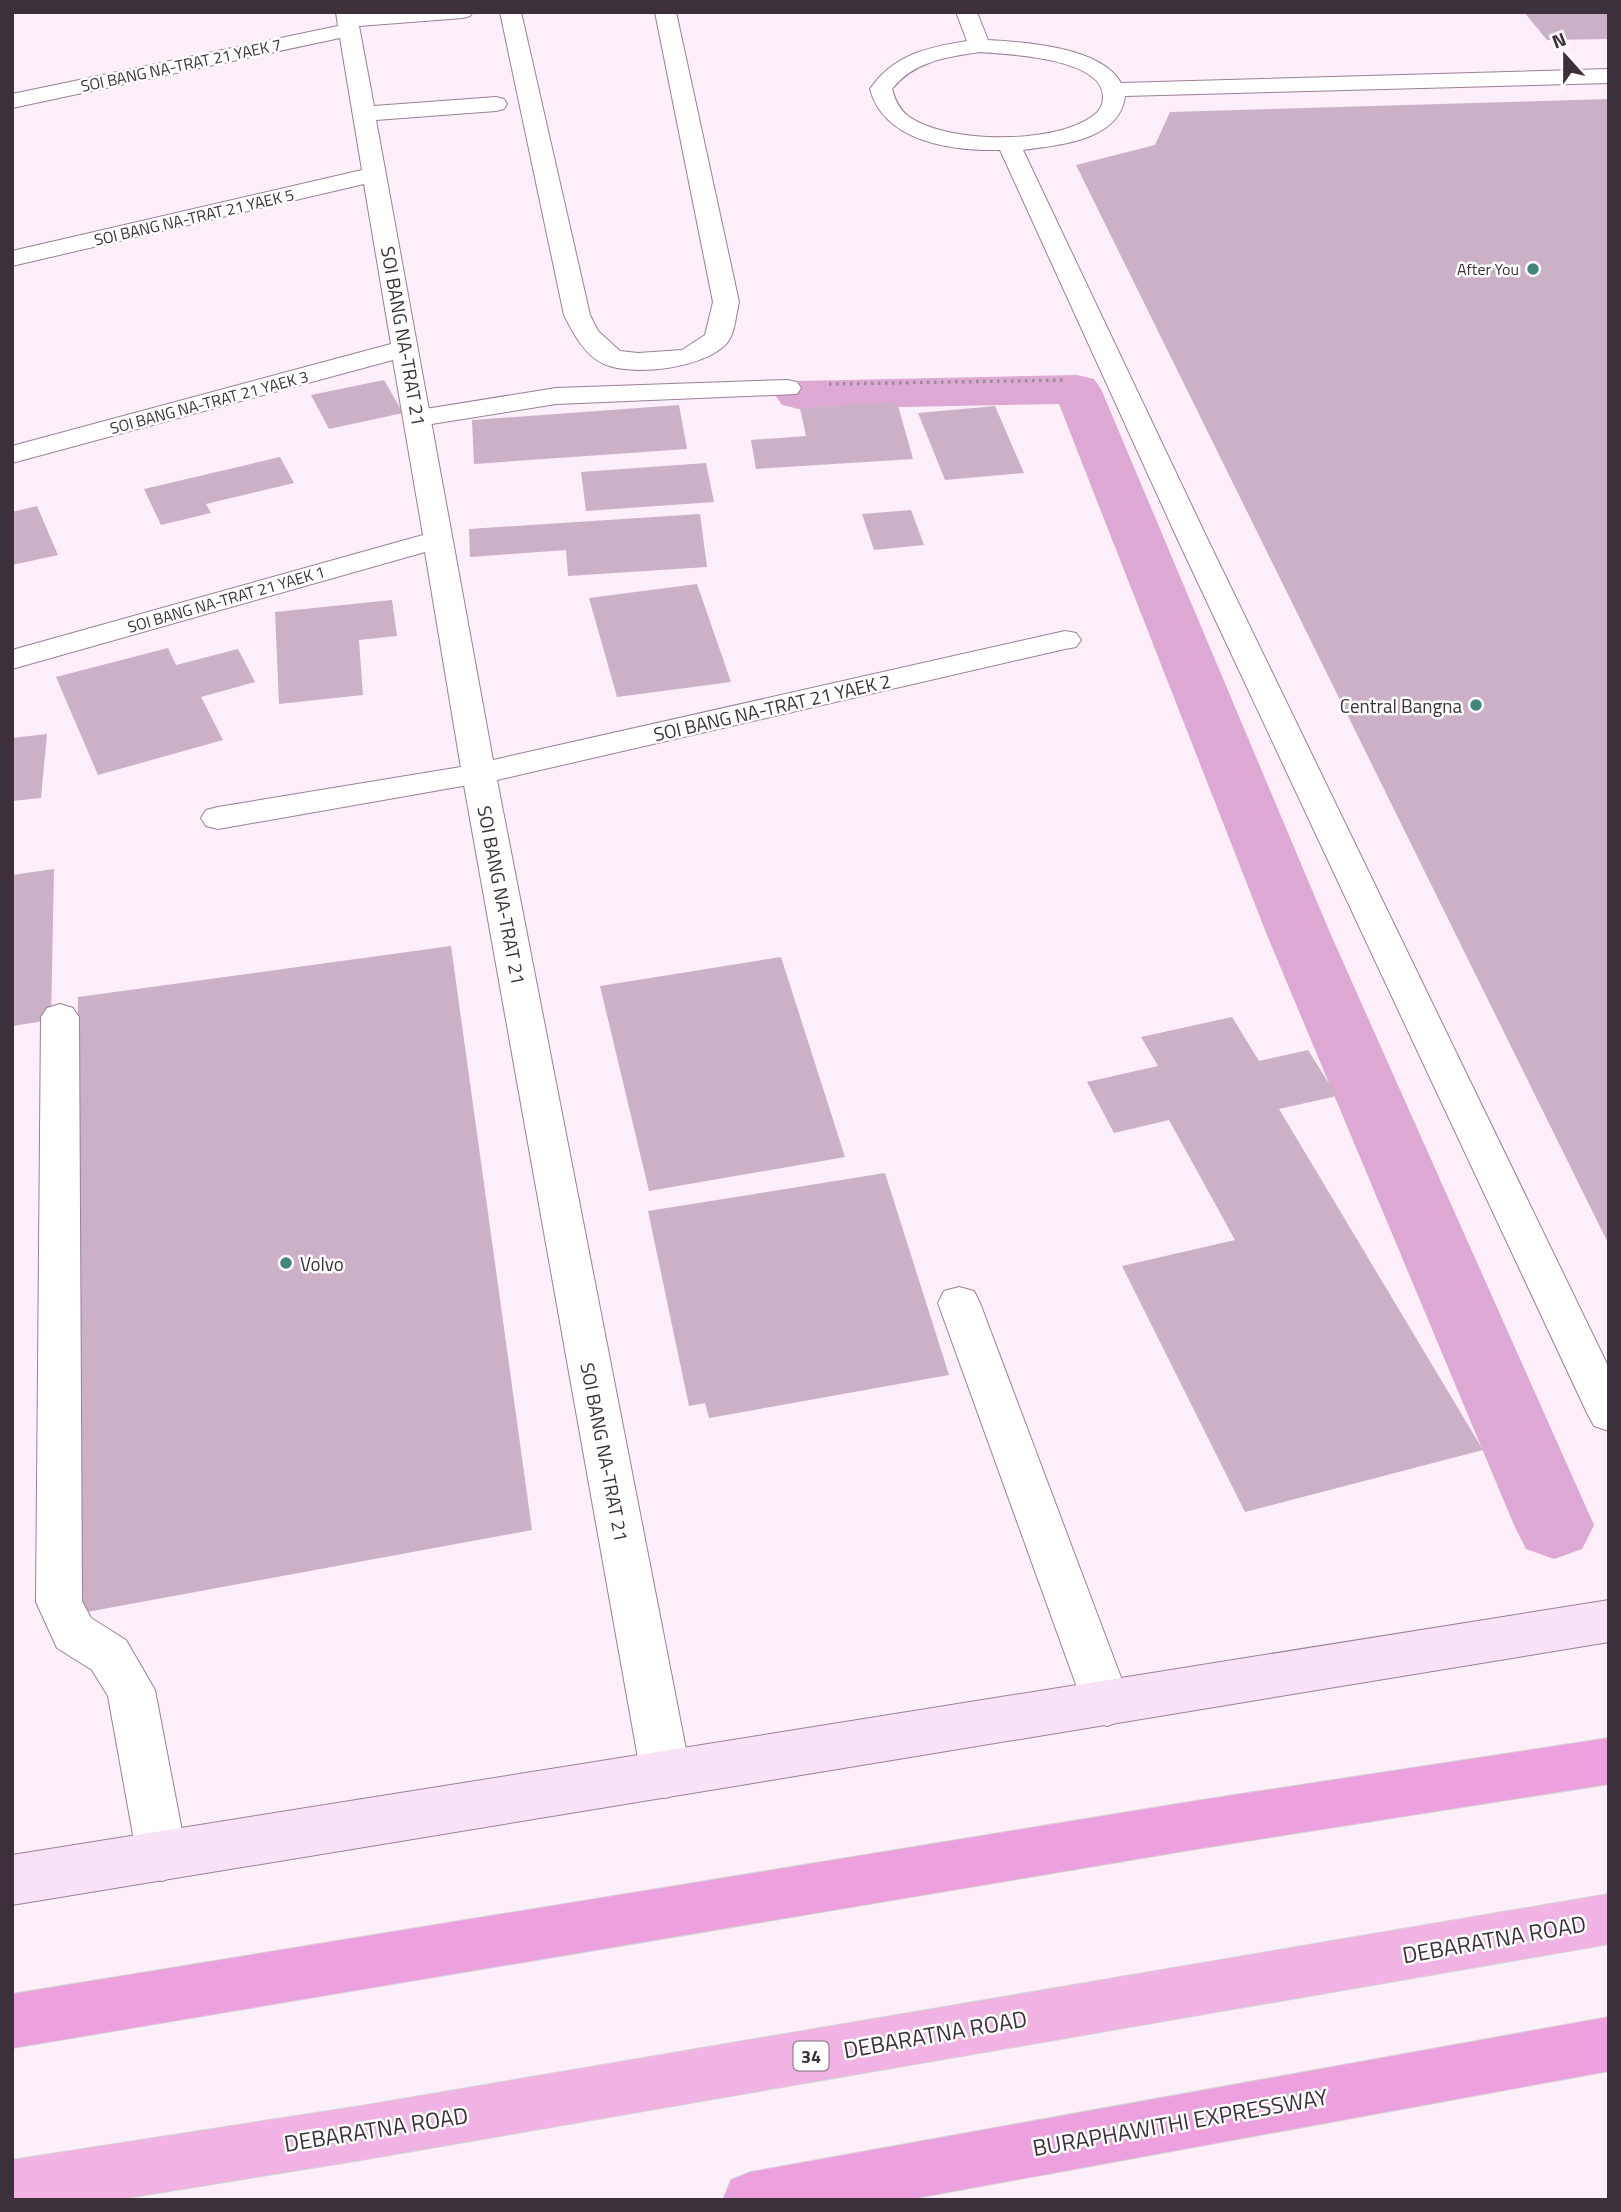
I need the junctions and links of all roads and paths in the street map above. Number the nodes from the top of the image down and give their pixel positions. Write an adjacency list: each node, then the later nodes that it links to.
1 (463, 12): 5 (street, SOI BANG NA-TRAT 21 YAEK 7)
2 (510, 12): 3 (street)
3 (665, 12)
4 (966, 12): 6 (street)
5 (348, 21): 9 (street, SOI BANG NA-TRAT 21 YAEK 7); 11 (street, SOI BANG NA-TRAT 21)
6 (980, 46): 8 (street); 12 (street)
7 (1609, 76): 8 (street)
8 (1114, 90): 12 (street)
9 (12, 101)
10 (496, 104): 11 (street)
11 (365, 114): 13 (street, SOI BANG NA-TRAT 21)
12 (1009, 144): 28 (street)
13 (375, 174): 14 (street, SOI BANG NA-TRAT 21 YAEK 5); 15 (street, SOI BANG NA-TRAT 21)
14 (12, 260)
15 (406, 348): 19 (street, SOI BANG NA-TRAT 21); 20 (street, SOI BANG NA-TRAT 21 YAEK 3)
16 (1069, 380): 17 (path)
17 (820, 384)
18 (787, 388): 19 (street)
19 (419, 418): 21 (street, SOI BANG NA-TRAT 21)
20 (12, 455)
21 (440, 539): 23 (street, SOI BANG NA-TRAT 21 YAEK 1); 24 (street, SOI BANG NA-TRAT 21)
22 (1065, 639): 24 (street, SOI BANG NA-TRAT 21 YAEK 2)
23 (12, 660)
24 (480, 774): 25 (street, SOI BANG NA-TRAT 21 YAEK 2); 32 (street, SOI BANG NA-TRAT 21)
25 (218, 818)
26 (60, 1017): 33 (street)
27 (959, 1303): 30 (street)
28 (1609, 1413)
29 (1609, 1621): 30 (main road)
30 (1107, 1704): 32 (main road)
31 (1609, 1761): 36 (highway)
32 (666, 1776): 33 (main road)
33 (162, 1857): 34 (main road)
34 (12, 1880)
35 (1609, 1919): 38 (highway, DEBARATNA ROAD / 34)
36 (12, 2021)
37 (1609, 2044): 39 (highway, BURAPHAWITHI EXPRESSWAY)
38 (12, 2188)
39 (751, 2200)

